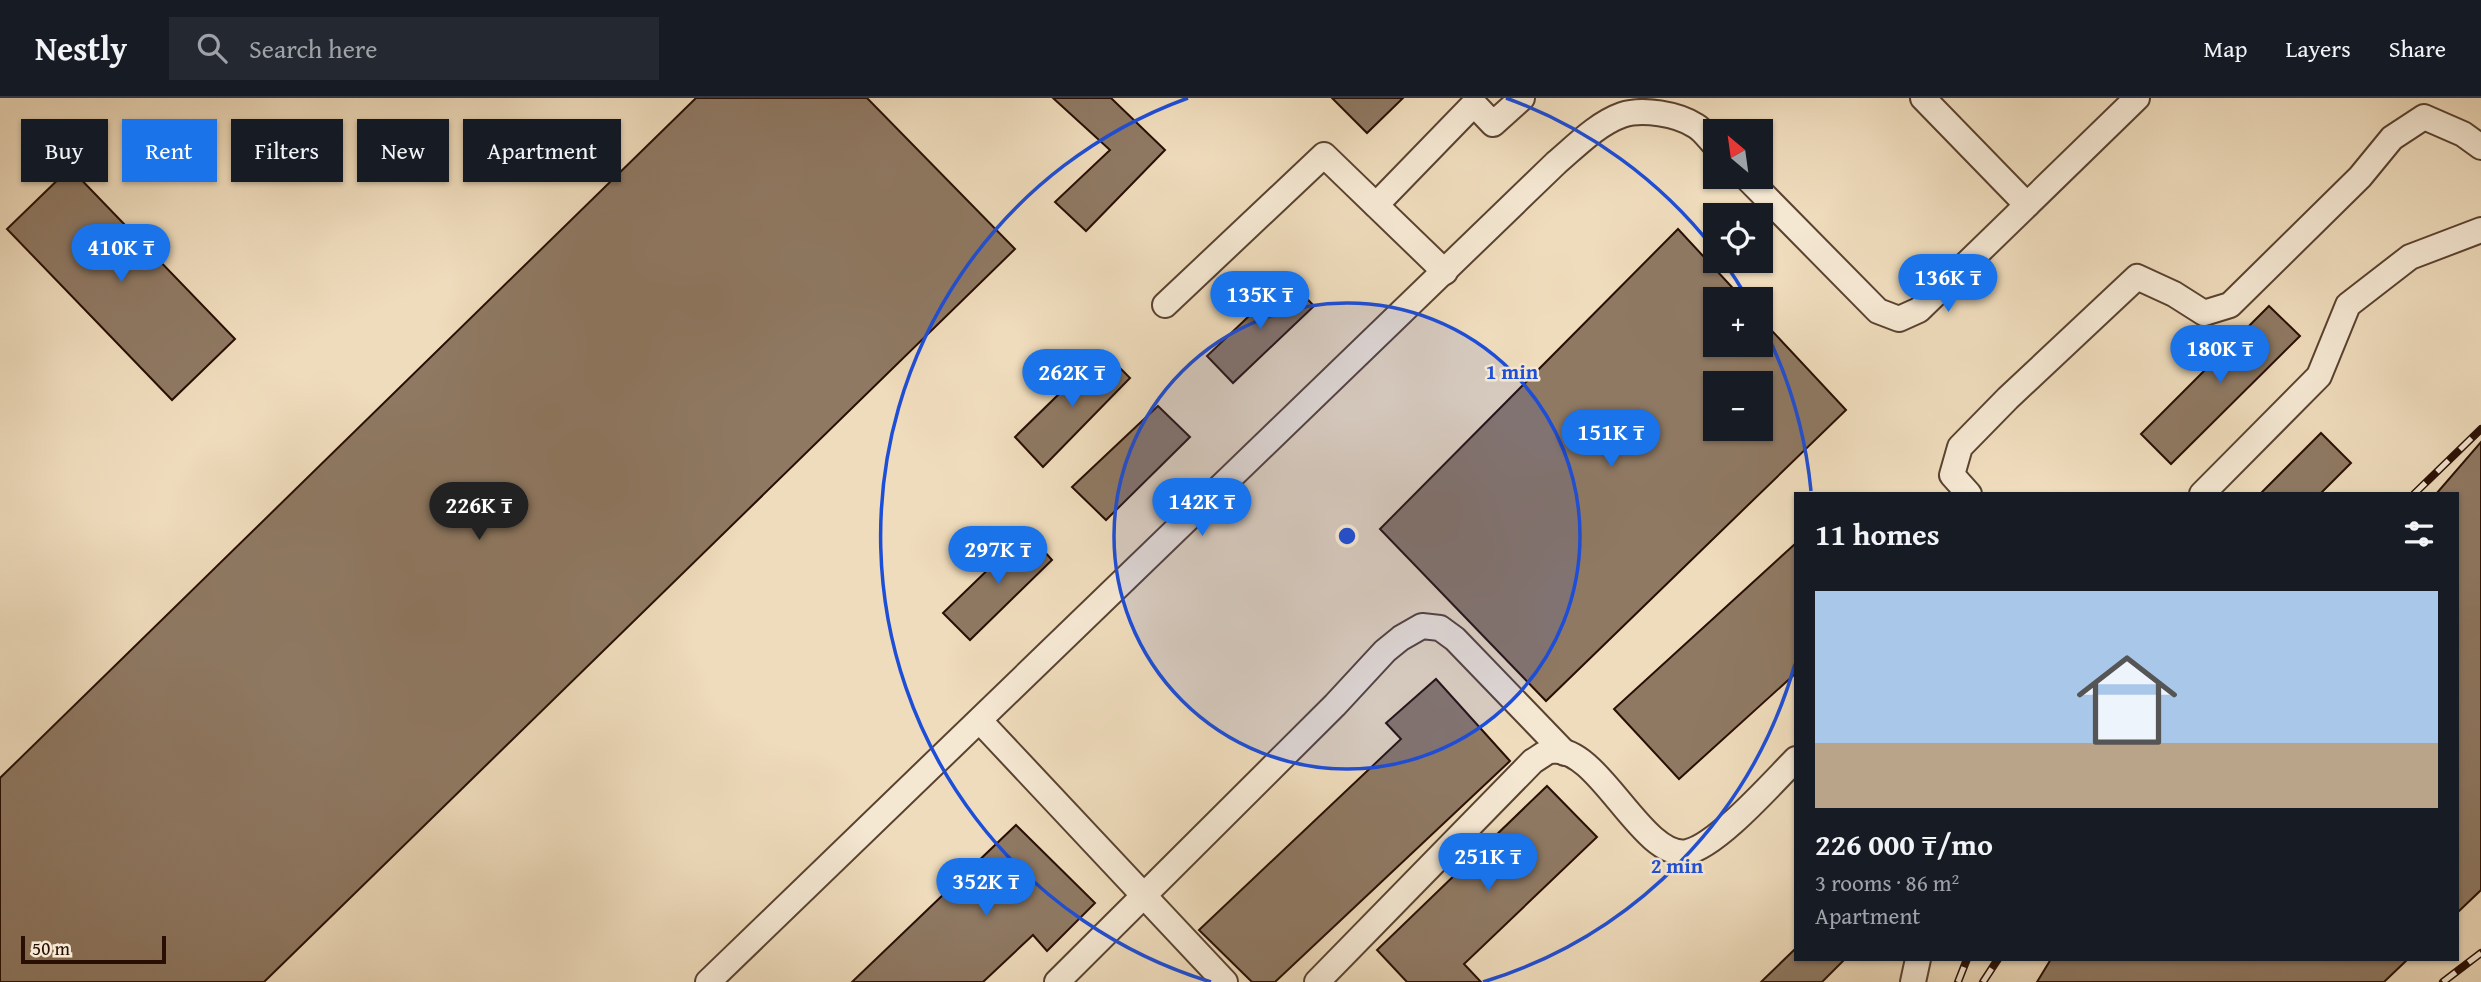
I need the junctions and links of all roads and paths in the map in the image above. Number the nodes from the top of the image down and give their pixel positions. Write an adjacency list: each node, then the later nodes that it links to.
1 (1522, 98): 4 (street)
2 (1923, 98): 9 (street)
3 (2137, 98): 9 (street)
4 (1471, 101): 8 (street)
5 (1703, 132): 11 (street)
6 (2481, 147): 13 (street)
7 (1758, 189): 9 (street)
8 (1376, 205): 11 (street); 12 (street)
9 (2027, 205)
10 (2481, 230): 14 (street)
11 (1445, 272): 15 (street)
12 (1165, 305)
13 (1967, 492)
14 (2204, 492)
15 (980, 720): 18 (street); 20 (street)
16 (1565, 753): 17 (street); 18 (street); 23 (street)
17 (1794, 761)
18 (1144, 895): 21 (street); 22 (street)
19 (1918, 961): 24 (street)
20 (708, 982)
21 (1057, 982)
22 (1225, 982)
23 (1317, 982)
24 (1913, 982)

